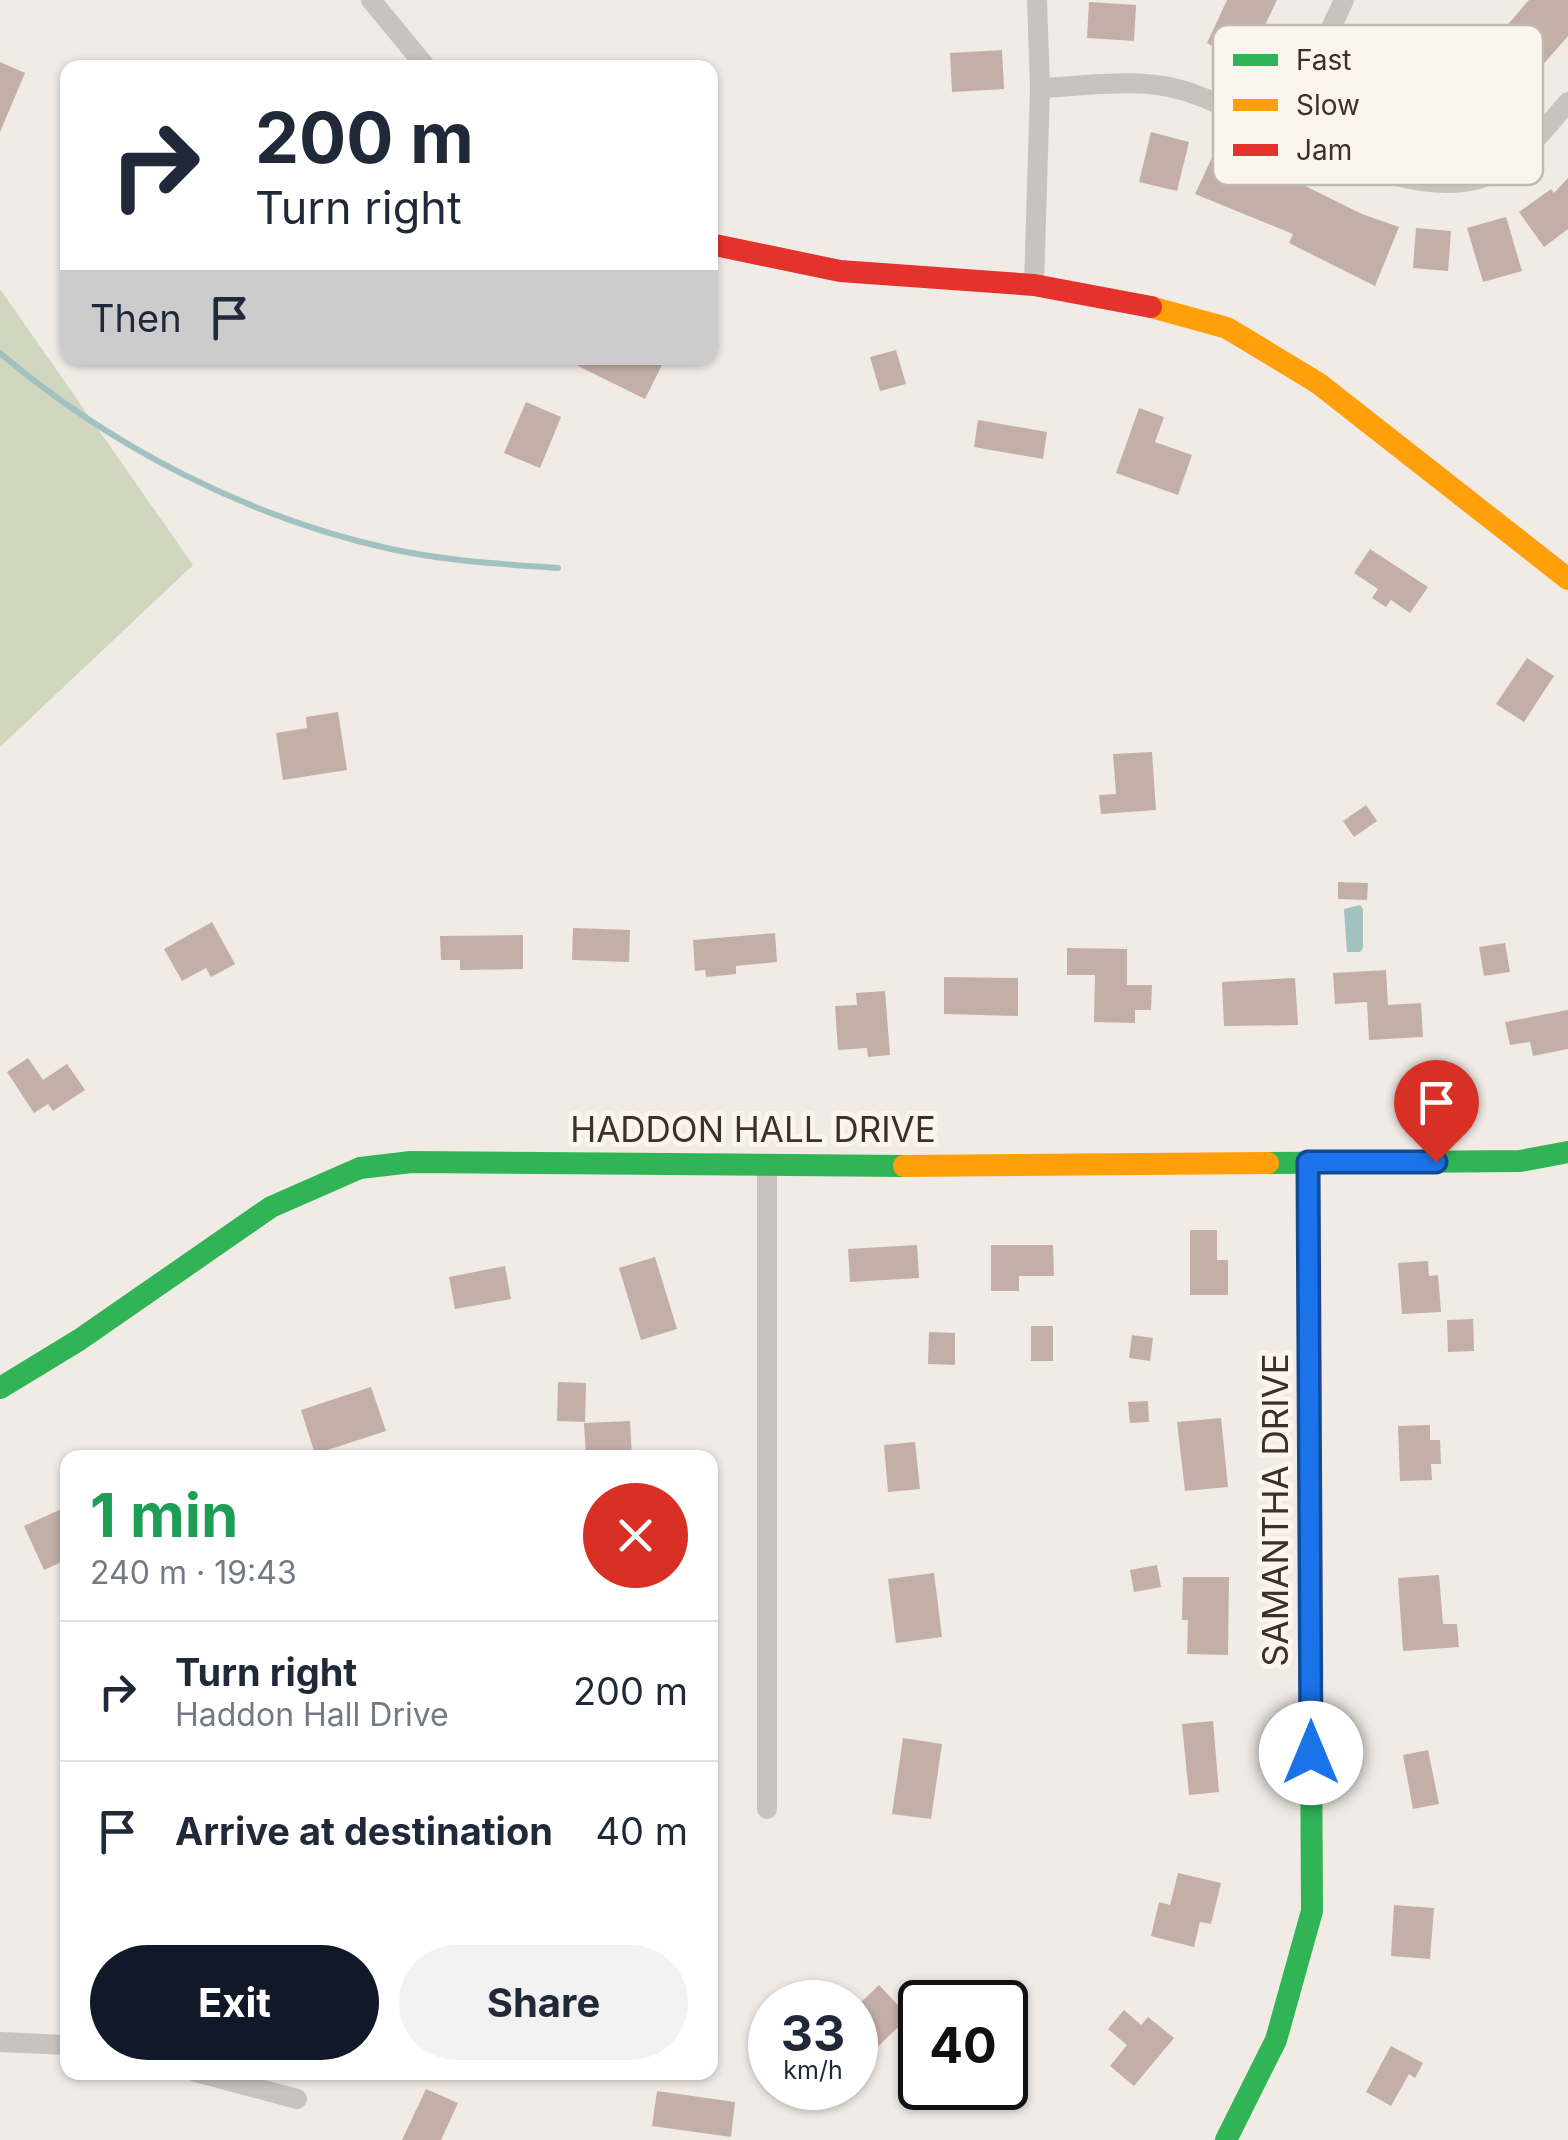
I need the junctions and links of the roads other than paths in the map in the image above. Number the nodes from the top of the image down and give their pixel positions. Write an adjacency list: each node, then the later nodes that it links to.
1 (371, 0): 5 (street)
2 (1037, 0): 6 (street)
3 (1344, 0): 4 (street)
4 (1332, 25)
5 (420, 60)
6 (1040, 88): 7 (street); 11 (street)
7 (1213, 102)
8 (1568, 102): 9 (street)
9 (1543, 129)
10 (718, 246): 11 (street)
11 (1034, 285): 12 (street)
12 (1568, 580)
13 (1568, 1152): 14 (street, HADDON HALL DRIVE)
14 (1308, 1162): 15 (street, HADDON HALL DRIVE); 22 (street, SAMANTHA DRIVE)
15 (767, 1167): 16 (street, HADDON HALL DRIVE); 17 (street)
16 (0, 1388)
17 (767, 1809)
18 (0, 2042): 19 (street)
19 (60, 2044)
20 (226, 2080): 21 (street)
21 (297, 2099)
22 (1226, 2140)

